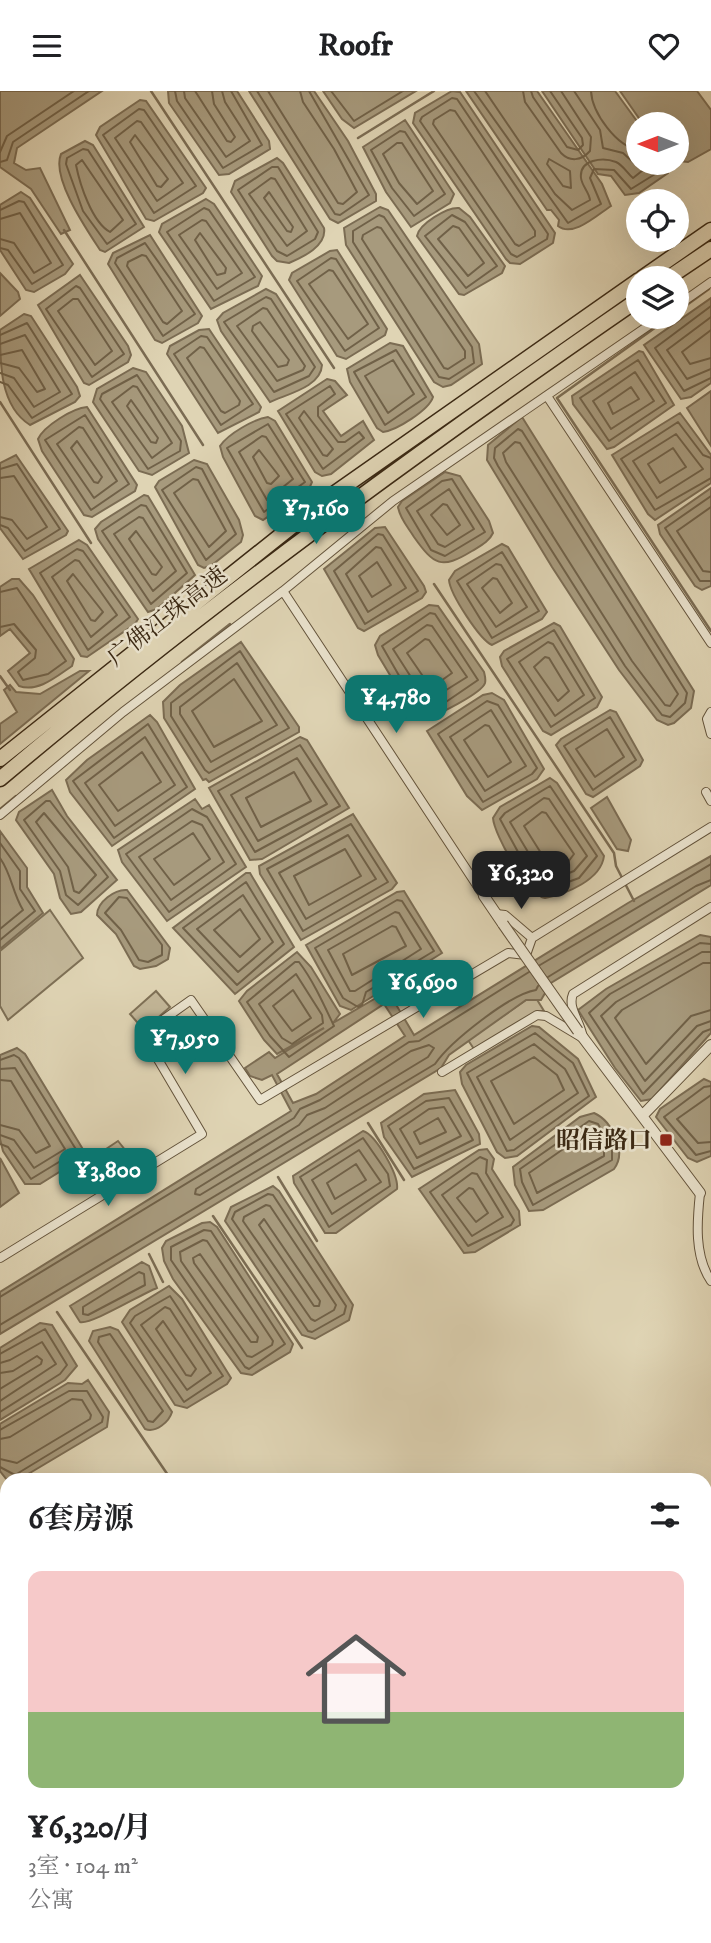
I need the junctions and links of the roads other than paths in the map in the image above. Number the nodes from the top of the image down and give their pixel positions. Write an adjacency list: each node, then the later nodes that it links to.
1 (711, 230): 3 (highway, 广佛江珠高速)
2 (711, 249): 4 (highway)
3 (659, 266)
4 (686, 266)
5 (711, 282): 7 (street)
6 (626, 289): 15 (highway, 广佛江珠高速)
7 (689, 298)
8 (626, 308): 16 (highway, 广佛江珠高速)
9 (644, 329): 10 (street)
10 (547, 396): 11 (street); 12 (street)
11 (284, 591): 19 (street); 21 (street)
12 (711, 643)
13 (711, 712): 14 (street)
14 (711, 734)
15 (0, 759)
16 (0, 779)
17 (706, 792): 18 (street)
18 (711, 801)
19 (0, 815)
20 (711, 827): 24 (street)
21 (484, 896): 23 (street)
22 (711, 907): 25 (street)
23 (500, 919): 24 (street); 25 (street, bridge)
24 (532, 939): 30 (street)
25 (580, 1034): 27 (street); 28 (street)
26 (711, 1045): 28 (street)
27 (442, 1072)
28 (642, 1116): 29 (street)
29 (700, 1193): 31 (street)
30 (0, 1258)
31 (711, 1281)

